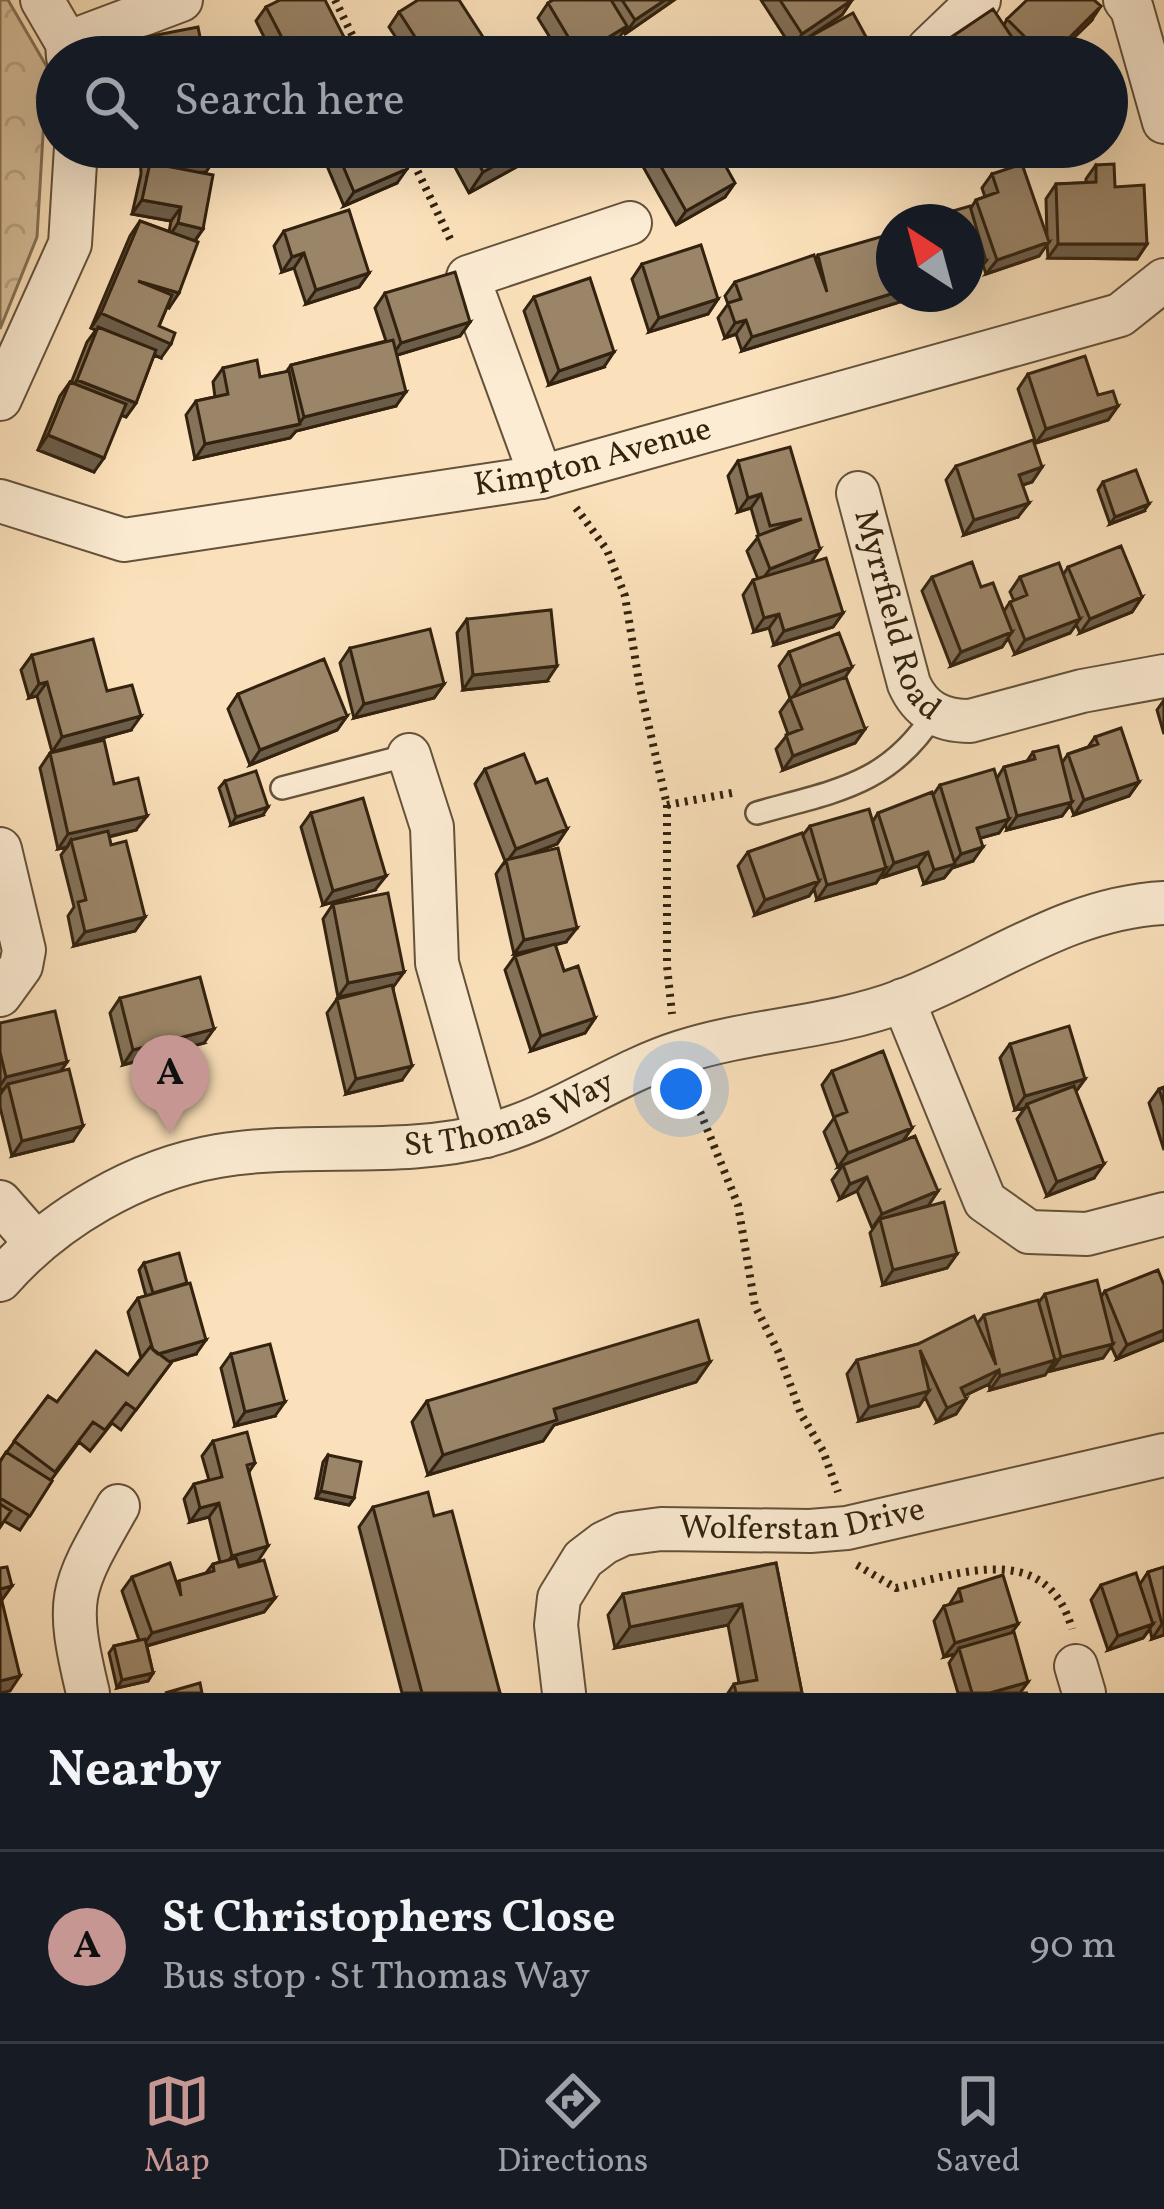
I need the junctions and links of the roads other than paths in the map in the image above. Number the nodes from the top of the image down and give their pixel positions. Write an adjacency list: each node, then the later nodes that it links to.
1 (42, 0): 5 (street)
2 (182, 0): 6 (street)
3 (980, 0): 7 (street)
4 (1125, 0): 8 (street)
5 (61, 36)
6 (100, 36)
7 (942, 36)
8 (1164, 122)
9 (75, 168): 12 (street)
10 (630, 223): 13 (street)
11 (1164, 280): 13 (street, Kimpton Avenue)
12 (0, 399)
13 (552, 473): 15 (street, Kimpton Avenue)
14 (858, 493): 17 (street, Myrrfield Road)
15 (0, 501)
16 (1164, 676): 17 (street, Myrrfield Road)
17 (934, 714): 20 (lane)
18 (409, 755): 19 (lane); 25 (street)
19 (282, 788)
20 (757, 813)
21 (0, 849): 23 (street)
22 (1164, 903): 24 (street, St Thomas Way)
23 (0, 995)
24 (903, 1000): 25 (street, St Thomas Way); 27 (street)
25 (486, 1136): 28 (street, St Thomas Way)
26 (0, 1202): 28 (street)
27 (1164, 1214)
28 (36, 1244): 29 (street, St Thomas Way)
29 (0, 1280)
30 (1164, 1455): 33 (street, Wolferstan Drive)
31 (118, 1506): 32 (street)
32 (88, 1693)
33 (563, 1693)

